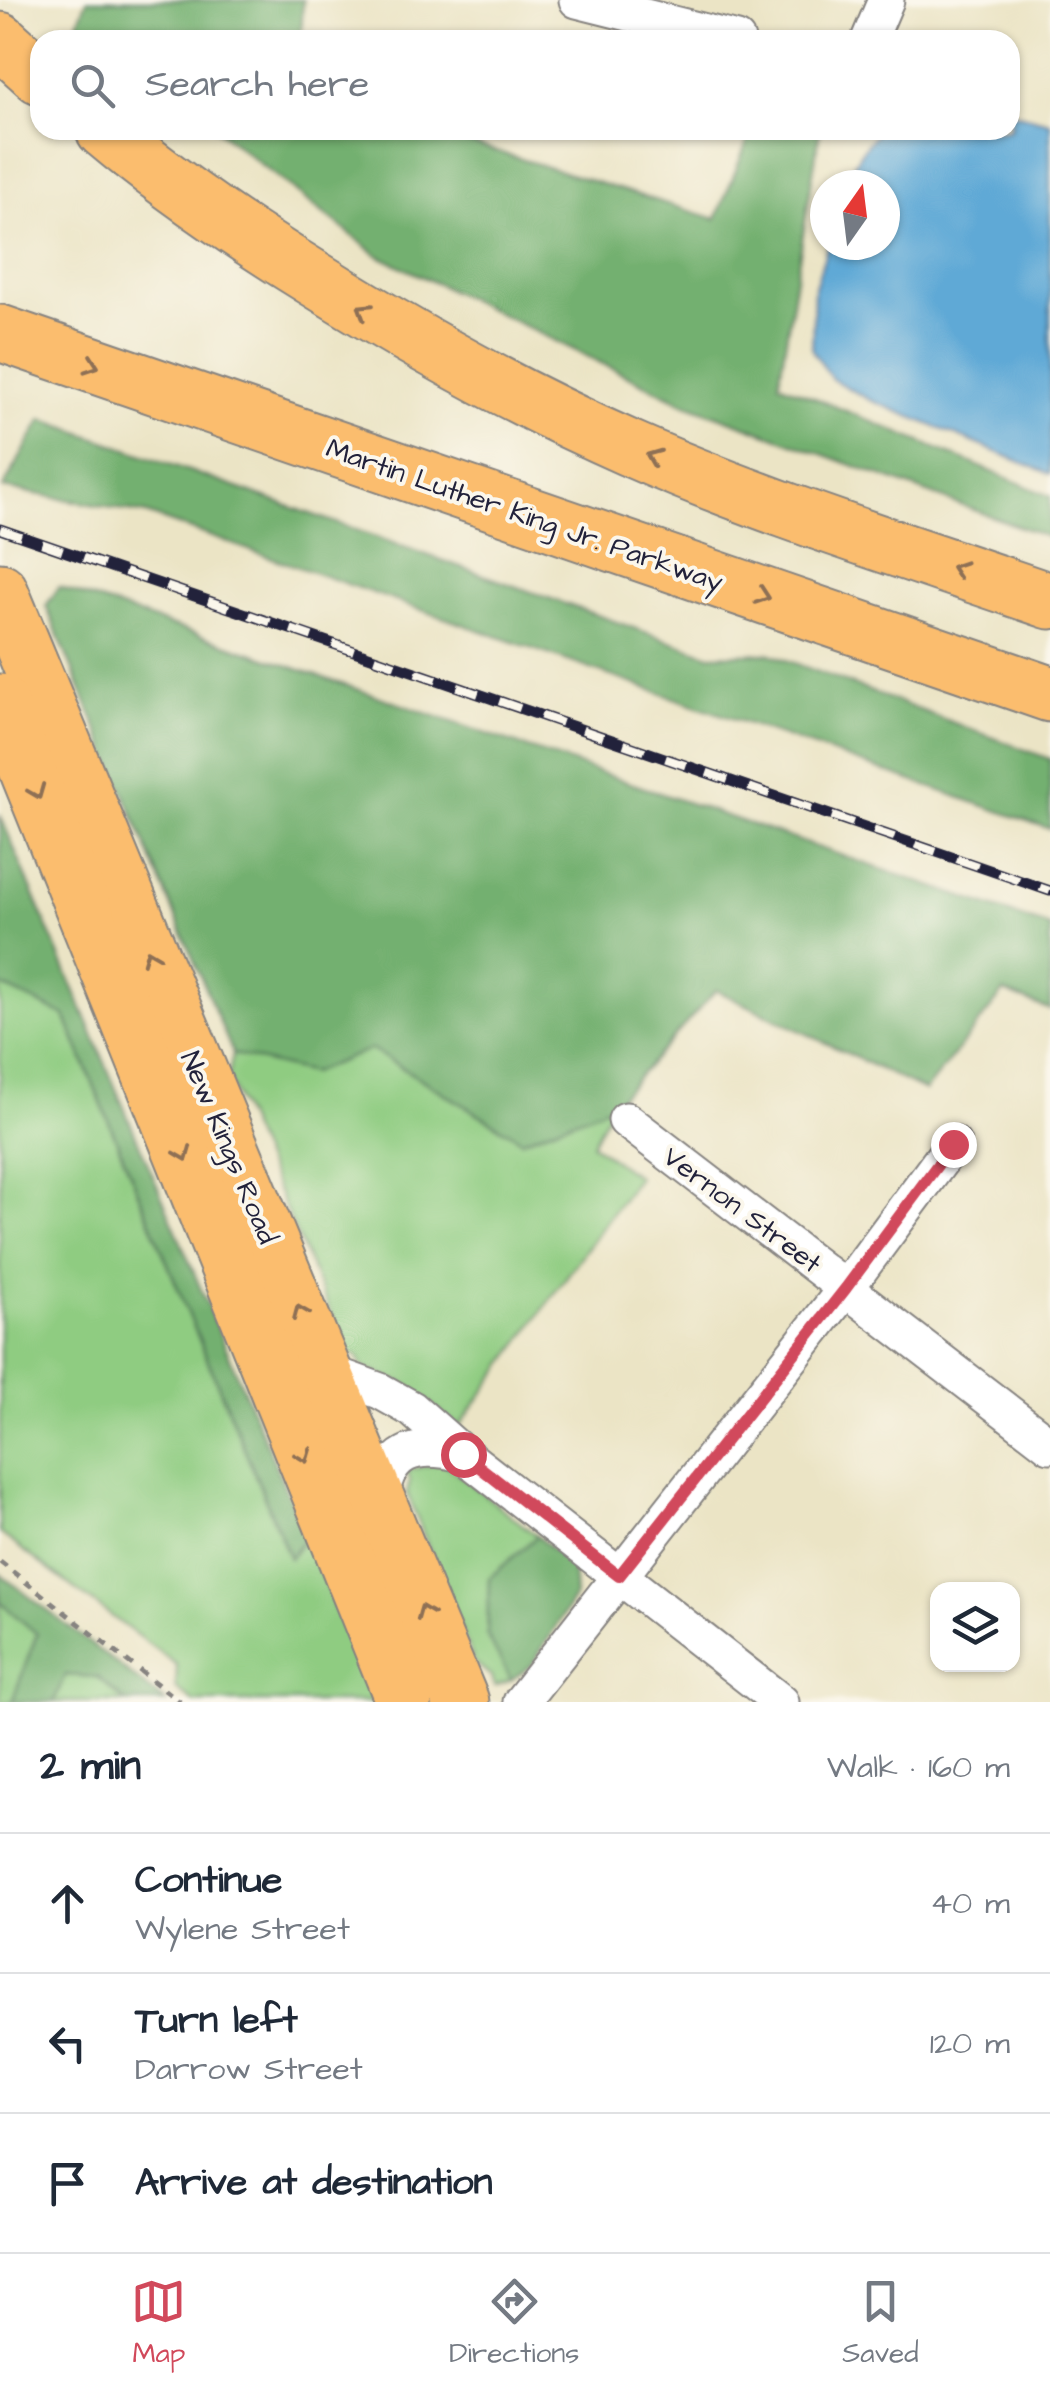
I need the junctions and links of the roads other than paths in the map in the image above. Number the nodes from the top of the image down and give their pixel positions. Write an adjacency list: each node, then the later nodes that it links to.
1 (577, 0): 3 (street)
2 (886, 0): 4 (street)
3 (697, 30)
4 (873, 30)
5 (0, 40): 6 (main road)
6 (30, 67)
7 (117, 140): 10 (main road, one-way to 7)
8 (0, 333): 12 (main road, Martin Luther King Jr. Parkway, one-way to 12)
9 (0, 591): 11 (main road, New Kings Road)
10 (1050, 601)
11 (9, 685): 16 (main road, New Kings Road, one-way to 11); 21 (main road, New Kings Road, one-way to 21)
12 (1050, 694)
13 (626, 1120): 15 (street, Vernon Street)
14 (953, 1144): 15 (street)
15 (846, 1288): 17 (street, Vernon Street); 20 (street)
16 (325, 1370): 18 (street); 19 (main road, New Kings Road)
17 (1050, 1445)
18 (463, 1454): 19 (street); 20 (street)
19 (380, 1504): 22 (main road, New Kings Road, one-way to 19)
20 (619, 1576): 23 (street); 24 (street)
21 (404, 1702)
22 (461, 1702)
23 (521, 1702)
24 (782, 1702)

